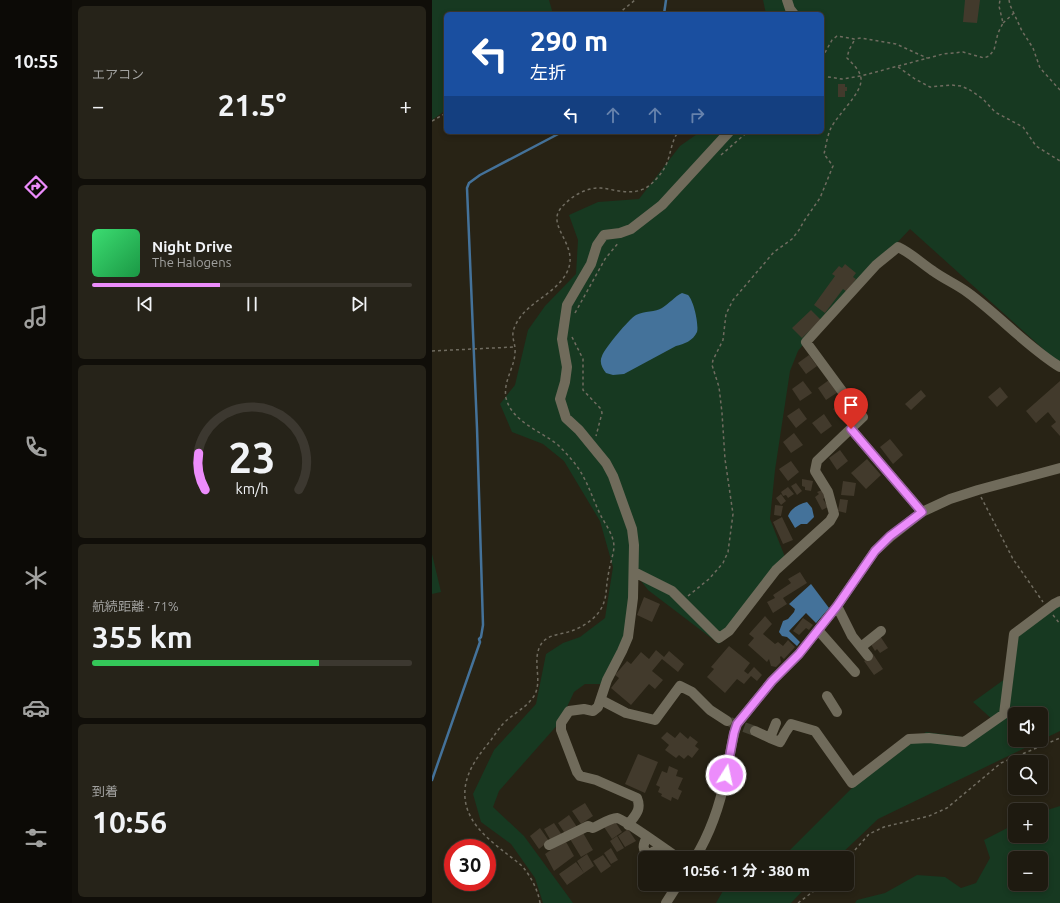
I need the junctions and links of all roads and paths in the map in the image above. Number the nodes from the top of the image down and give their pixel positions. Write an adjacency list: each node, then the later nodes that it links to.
1 (635, 0): 5 (path)
2 (787, 0): 6 (street)
3 (1000, 0): 8 (path)
4 (1009, 0): 7 (path)
5 (620, 12)
6 (792, 12)
7 (1014, 13): 8 (path); 15 (path)
8 (1003, 24): 11 (path)
9 (855, 39): 10 (path); 11 (path); 14 (path)
10 (824, 54)
11 (927, 58): 12 (path)
12 (898, 67): 14 (path); 22 (path)
13 (824, 76): 14 (path)
14 (861, 76): 35 (path)
15 (1060, 90)
16 (444, 114): 17 (path)
17 (432, 121)
18 (676, 134): 26 (path)
19 (727, 134): 34 (street)
20 (745, 134): 21 (path)
21 (716, 159)
22 (1060, 161)
23 (621, 240): 24 (path)
24 (574, 315)
25 (571, 336): 30 (path)
26 (514, 347): 27 (path); 61 (path)
27 (432, 350)
28 (1060, 367): 29 (street)
29 (851, 429): 33 (street); 35 (street)
30 (596, 439)
31 (1060, 468): 32 (street)
32 (978, 490): 33 (street); 38 (path)
33 (922, 512): 37 (street)
34 (634, 572): 35 (street); 47 (street)
35 (682, 601)
36 (1060, 601): 52 (street)
37 (837, 606): 41 (street); 43 (street)
38 (1047, 606)
39 (1051, 612): 40 (path)
40 (1060, 624)
41 (818, 630): 45 (street); 57 (street)
42 (881, 631): 43 (street)
43 (861, 647): 44 (street)
44 (868, 656)
45 (855, 672)
46 (827, 696): 48 (street)
47 (601, 700): 49 (street); 54 (street)
48 (837, 712)
49 (727, 721)
50 (776, 723): 52 (street)
51 (755, 731): 52 (street)
52 (770, 738)
53 (1060, 738): 58 (path)
54 (628, 825): 55 (street); 56 (street)
55 (549, 845)
56 (667, 851)
57 (699, 851)
58 (854, 851)
59 (674, 891): 62 (street)
60 (814, 891): 63 (path)
61 (540, 903)
62 (666, 903)
63 (798, 903)

